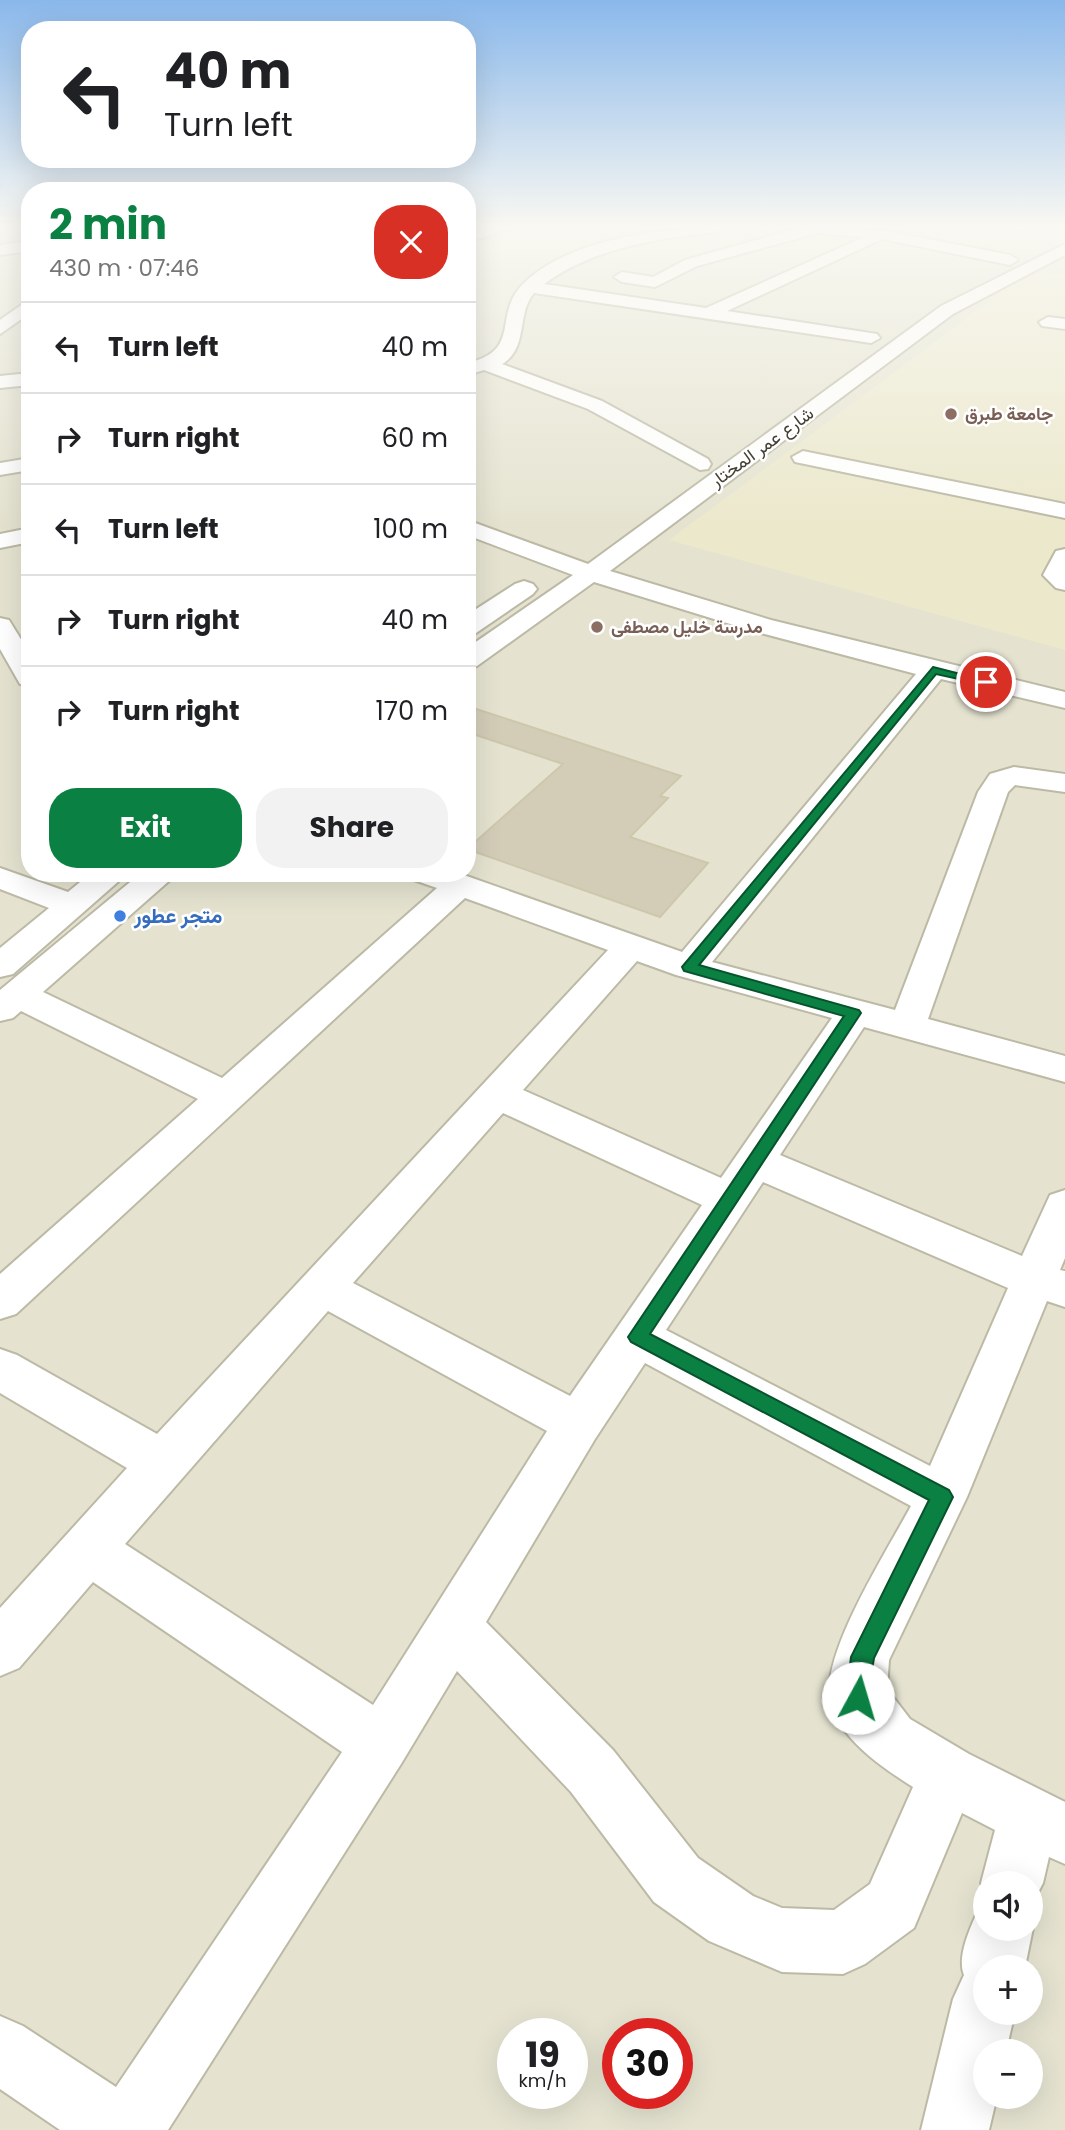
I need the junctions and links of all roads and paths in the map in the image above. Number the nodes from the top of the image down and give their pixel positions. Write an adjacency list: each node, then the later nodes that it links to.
1 (514, 327): 7 (street)
2 (803, 327): 5 (street)
3 (889, 327): 5 (street, شارع عمر المختار)
4 (922, 327): 21 (street, شارع عمر المختار)
5 (871, 338): 6 (street, شارع عمر المختار)
6 (846, 357)
7 (490, 366): 8 (street); 14 (street, شارع عمر المختار)
8 (476, 368)
9 (21, 380): 10 (street)
10 (0, 382)
11 (803, 457): 15 (street)
12 (21, 466): 13 (street)
13 (0, 469)
14 (682, 478)
15 (1065, 511)
16 (476, 513): 21 (street)
17 (476, 530): 21 (street)
18 (21, 537): 19 (street)
19 (0, 541)
20 (1065, 556): 22 (street)
21 (584, 563): 24 (street, شارع عمر المختار); 26 (street, شارع عمر المختار); 28 (street); 29 (street)
22 (1065, 583)
23 (21, 621): 25 (street)
24 (476, 622)
25 (0, 625): 27 (street)
26 (476, 653)
27 (21, 662)
28 (933, 670): 30 (street); 39 (street)
29 (1065, 679)
30 (1065, 700)
31 (1065, 783): 42 (street)
32 (0, 878): 37 (street)
33 (101, 882): 37 (street)
34 (150, 882): 40 (street)
35 (440, 882): 45 (street)
36 (448, 882): 38 (street)
37 (72, 905): 40 (street)
38 (630, 947): 39 (street); 44 (street)
39 (689, 967): 41 (street)
40 (6, 990): 45 (street)
41 (854, 1013): 42 (street); 46 (street)
42 (907, 1027): 43 (street)
43 (1065, 1069)
44 (497, 1094): 46 (street); 49 (street)
45 (223, 1096): 50 (street)
46 (741, 1180): 48 (street); 51 (street)
47 (1065, 1206): 48 (street)
48 (1050, 1284): 55 (street)
49 (324, 1287): 53 (street); 54 (street)
50 (0, 1301)
51 (637, 1337): 53 (street); 55 (street)
52 (0, 1369): 54 (street)
53 (578, 1424): 57 (street)
54 (163, 1463): 56 (street)
55 (942, 1497): 60 (street)
56 (89, 1550): 58 (street); 59 (street)
57 (453, 1627): 59 (street); 60 (street)
58 (0, 1649)
59 (381, 1744): 66 (street)
60 (948, 1774): 61 (street)
61 (1046, 1825): 62 (street)
62 (1019, 1871)
63 (979, 2025): 67 (street)
64 (0, 2049): 65 (street)
65 (120, 2130)
66 (128, 2130)
67 (955, 2130)

